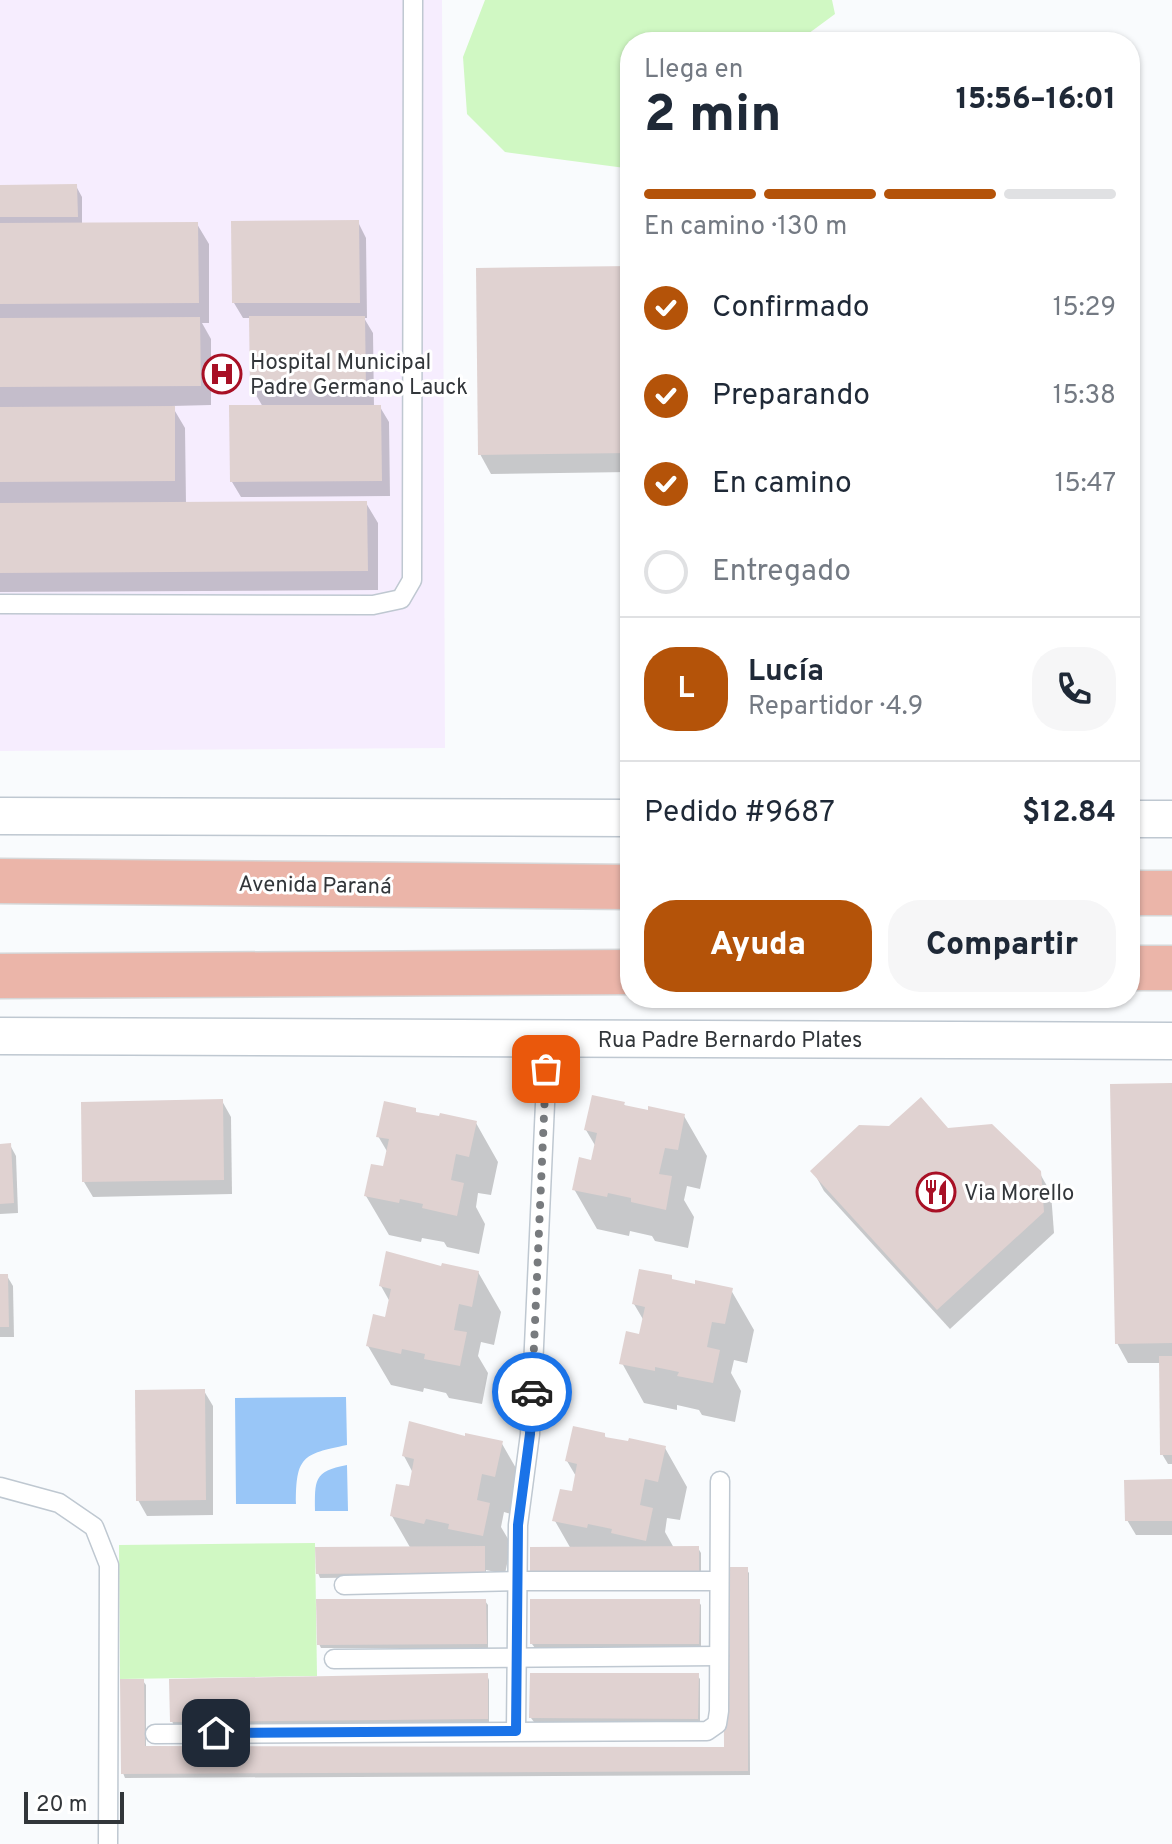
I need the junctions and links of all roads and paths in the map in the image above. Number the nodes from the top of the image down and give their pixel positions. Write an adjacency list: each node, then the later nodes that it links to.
1 (413, 0): 2 (lane)
2 (0, 604)
3 (0, 816): 4 (street)
4 (620, 818)
5 (1140, 819): 6 (street)
6 (1172, 819)
7 (0, 881): 8 (main road, Avenida Paraná)
8 (620, 887)
9 (1140, 893): 10 (main road)
10 (1172, 893)
11 (1140, 968): 12 (main road)
12 (1172, 968)
13 (620, 972): 14 (main road)
14 (0, 976)
15 (0, 1036): 16 (street, Rua Padre Bernardo Plates)
16 (548, 1038): 17 (street, Rua Padre Bernardo Plates); 20 (lane)
17 (1172, 1041)
18 (720, 1481): 21 (lane)
19 (0, 1487): 28 (lane)
20 (518, 1581): 21 (lane); 22 (lane); 24 (lane)
21 (719, 1581): 23 (lane)
22 (344, 1585)
23 (719, 1656): 24 (lane); 26 (lane)
24 (517, 1657): 25 (lane); 26 (lane)
25 (334, 1659)
26 (516, 1731): 27 (lane)
27 (155, 1734)
28 (108, 1844)

